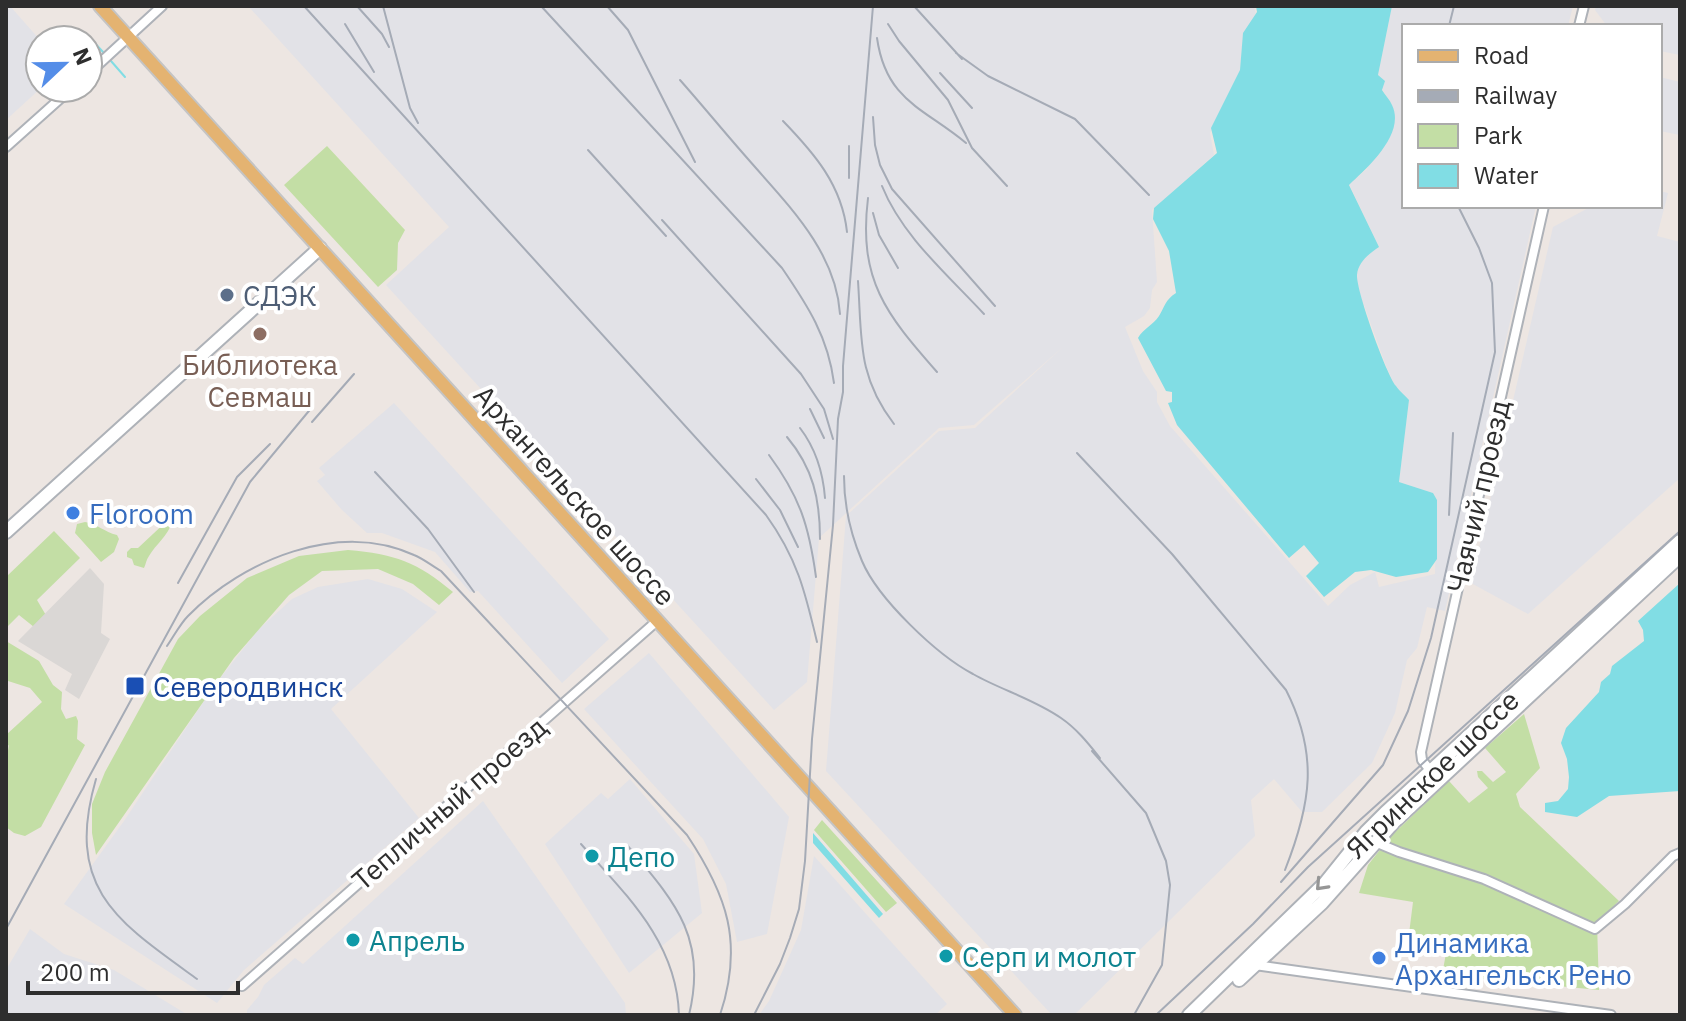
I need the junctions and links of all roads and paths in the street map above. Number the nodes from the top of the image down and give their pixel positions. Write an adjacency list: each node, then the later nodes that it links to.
1 (100, 6): 3 (main road, Архангельское шоссе)
2 (162, 6): 3 (street)
3 (128, 37): 4 (street); 8 (main road, Архангельское шоссе)
4 (104, 59)
5 (54, 104): 6 (street)
6 (6, 147)
7 (1544, 208): 13 (street, Чаячий проезд)
8 (320, 248): 9 (main road); 12 (main road, Архангельское шоссе)
9 (6, 532)
10 (1680, 541): 13 (main road, Ягринское шоссе)
11 (1680, 556): 13 (main road, Ягринское шоссе)
12 (657, 621): 17 (street, Тепличный проезд); 19 (main road, Архангельское шоссе)
13 (1435, 776): 14 (main road, Ягринское шоссе); 16 (main road, Ягринское шоссе, one-way to 16)
14 (1375, 842): 15 (street); 16 (main road, Ягринское шоссе)
15 (1680, 853)
16 (1252, 962): 18 (main road, Ягринское шоссе); 20 (main road, Ягринское шоссе); 21 (street)
17 (242, 986)
18 (1203, 1012)
19 (1015, 1015)
20 (1190, 1015)
21 (1611, 1015)

